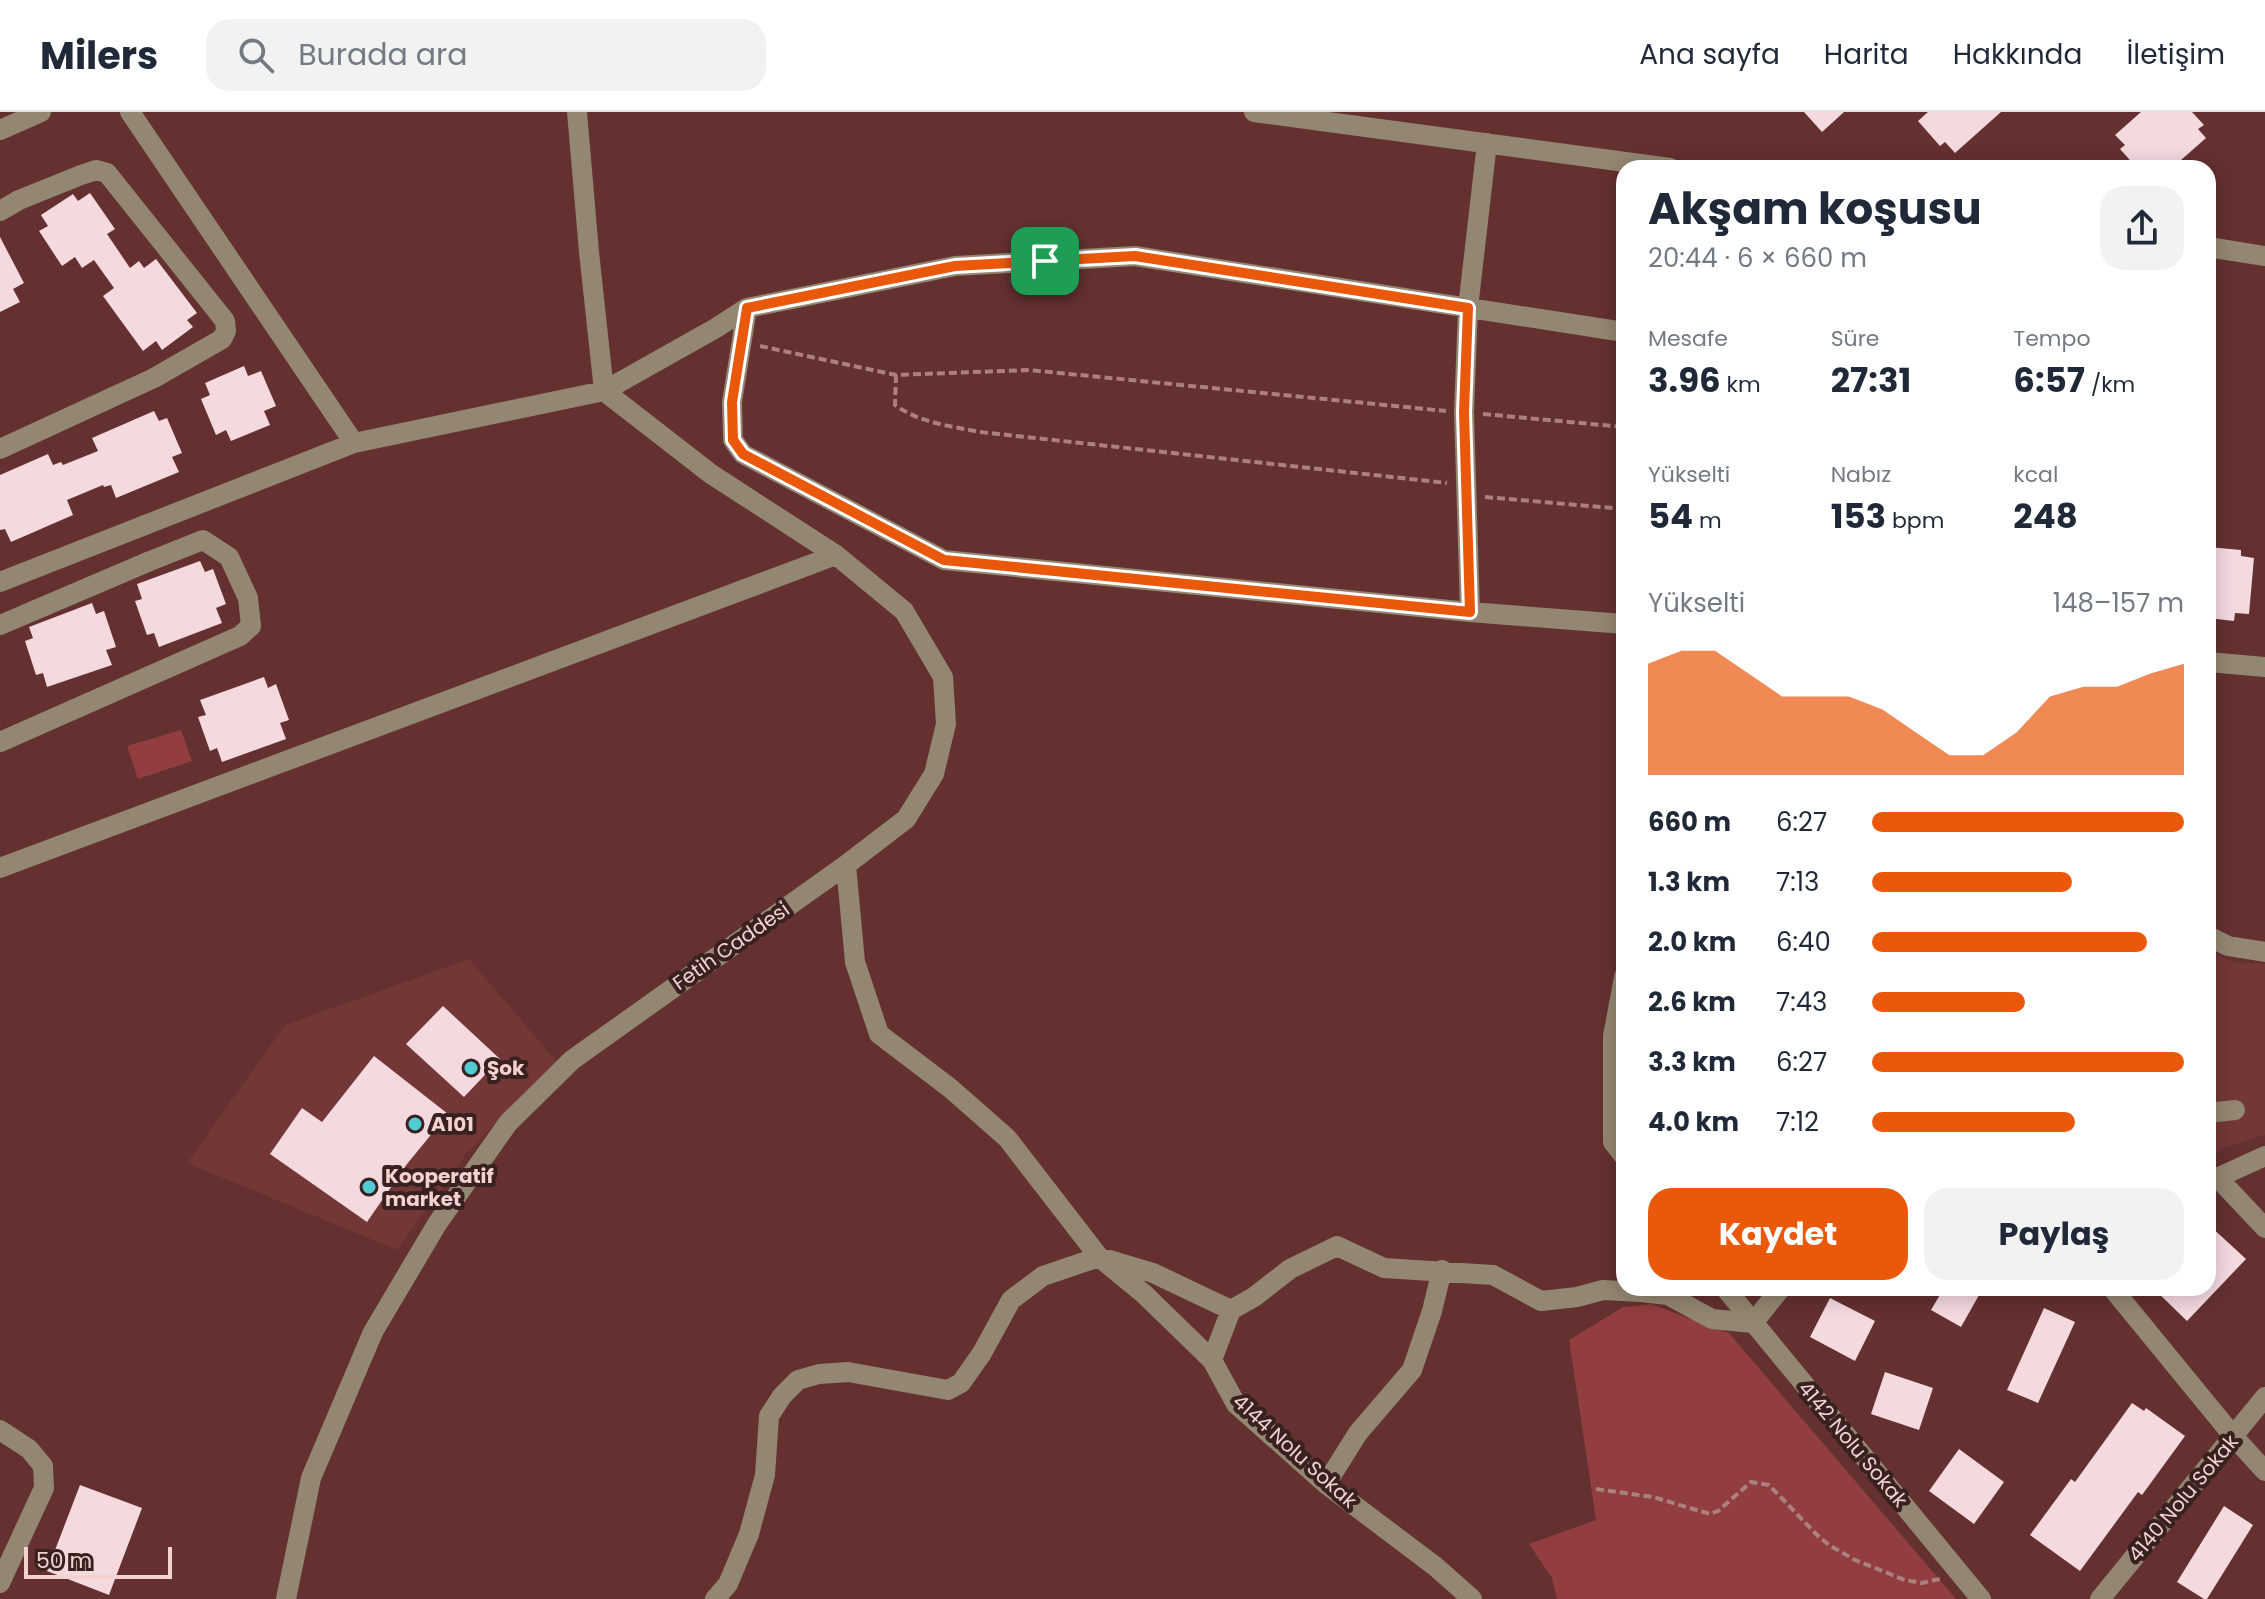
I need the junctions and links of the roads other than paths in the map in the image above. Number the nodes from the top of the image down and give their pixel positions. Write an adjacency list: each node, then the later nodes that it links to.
1 (41, 112): 5 (street)
2 (130, 112): 15 (street)
3 (577, 112): 14 (street)
4 (1254, 112): 6 (street)
5 (0, 130)
6 (1487, 143): 7 (street); 12 (street)
7 (1616, 161)
8 (0, 211): 16 (street)
9 (2216, 248): 10 (street)
10 (2265, 256)
11 (747, 308): 12 (street); 14 (street); 19 (street)
12 (1468, 308): 13 (street); 19 (street)
13 (1616, 331)
14 (604, 391): 15 (street); 17 (street, Fetih Caddesi)
15 (354, 443): 18 (street)
16 (0, 449)
17 (836, 555): 25 (street, Fetih Caddesi); 26 (street)
18 (0, 582)
19 (1470, 612): 20 (street)
20 (1616, 623)
21 (0, 625): 24 (street)
22 (2216, 663): 23 (street)
23 (2265, 667)
24 (0, 742)
25 (846, 865): 37 (street, 4144 Nolu Sokak); 53 (street, Fetih Caddesi)
26 (0, 868)
27 (2216, 940): 28 (street)
28 (2265, 952)
29 (1616, 1020): 30 (street)
30 (1616, 1104)
31 (2235, 1110): 32 (street)
32 (2216, 1112)
33 (2265, 1156): 34 (street)
34 (2216, 1179)
35 (2216, 1183): 36 (street)
36 (2265, 1228)
37 (1099, 1257): 44 (street); 46 (street, 4144 Nolu Sokak); 54 (street)
38 (1442, 1270): 39 (street); 44 (street); 51 (street)
39 (1616, 1291)
40 (1670, 1296): 45 (street)
41 (1731, 1296): 45 (street, 4142 Nolu Sokak)
42 (1775, 1296): 45 (street)
43 (2119, 1296): 49 (street)
44 (1231, 1310): 46 (street)
45 (1753, 1323): 56 (street, 4142 Nolu Sokak)
46 (1212, 1360): 51 (street, 4144 Nolu Sokak)
47 (2265, 1397): 49 (street, 4140 Nolu Sokak)
48 (0, 1430): 52 (street)
49 (2234, 1437): 50 (street); 57 (street, 4140 Nolu Sokak)
50 (2265, 1471)
51 (1326, 1484): 55 (street, 4144 Nolu Sokak)
52 (0, 1583)
53 (286, 1599)
54 (715, 1599)
55 (1472, 1599)
56 (1981, 1599)
57 (2100, 1599)

